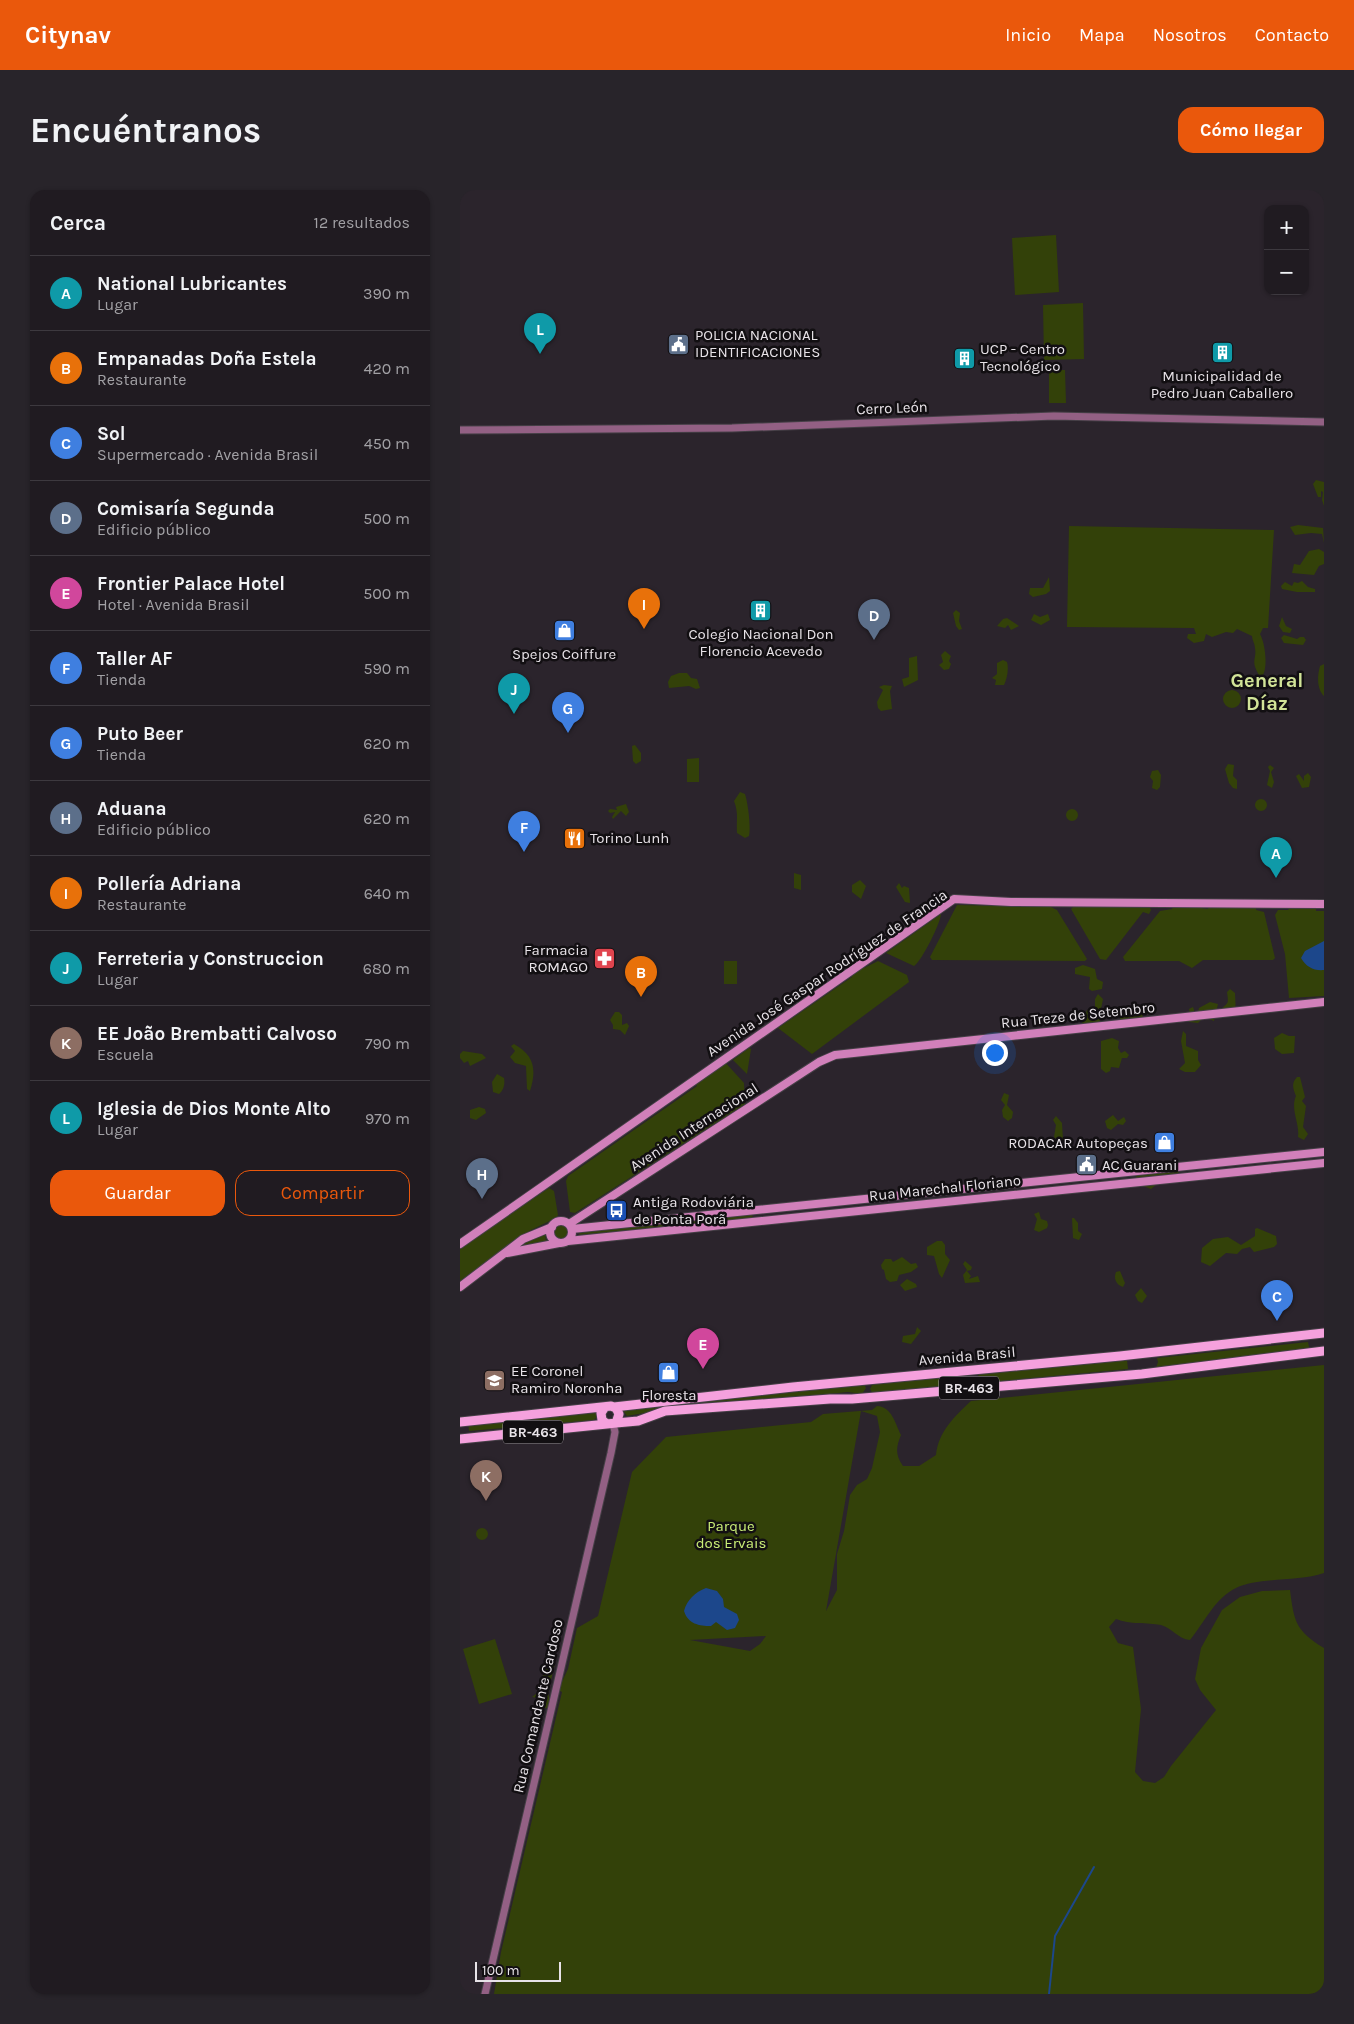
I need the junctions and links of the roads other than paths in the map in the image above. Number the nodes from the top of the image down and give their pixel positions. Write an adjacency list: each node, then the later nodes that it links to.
1 (1324, 422): 2 (street, Cerro León)
2 (460, 430)
3 (1324, 904): 18 (main road, Avenida José Gaspar Rodríguez de Francia)
4 (1324, 1002): 5 (main road, Rua Treze de Setembro)
5 (835, 1055): 14 (main road, Avenida Internacional)
6 (1324, 1152): 7 (main road, Rua Marechal Floriano)
7 (1247, 1160): 9 (main road); 10 (main road, Rua Marechal Floriano)
8 (1324, 1163): 9 (main road, Rua Marechal Floriano)
9 (1248, 1171): 11 (main road, Rua Marechal Floriano)
10 (1004, 1185): 11 (main road); 12 (main road, Rua Marechal Floriano)
11 (1005, 1196): 13 (main road, Rua Marechal Floriano)
12 (813, 1205): 13 (main road); 14 (main road, Rua Marechal Floriano)
13 (814, 1215): 16 (main road, Rua Marechal Floriano)
14 (570, 1226): 15 (main road); 16 (main road)
15 (552, 1227): 17 (main road); 19 (main road)
16 (568, 1241): 17 (main road)
17 (559, 1243): 19 (main road)
18 (460, 1244)
19 (507, 1252): 20 (main road)
20 (460, 1287)
21 (1324, 1333): 23 (main road, Avenida Brasil / BR-463)
22 (1324, 1351): 24 (main road, BR-463)
23 (868, 1379): 24 (main road); 25 (main road, Avenida Brasil / BR-463)
24 (868, 1397): 27 (main road, BR-463)
25 (609, 1407): 26 (main road, Avenida Brasil / BR-463); 27 (main road); 27 (main road)
26 (460, 1422)
27 (612, 1424): 28 (main road, BR-463); 29 (street, Rua Comandante Cardoso)
28 (460, 1439)
29 (484, 1994)

